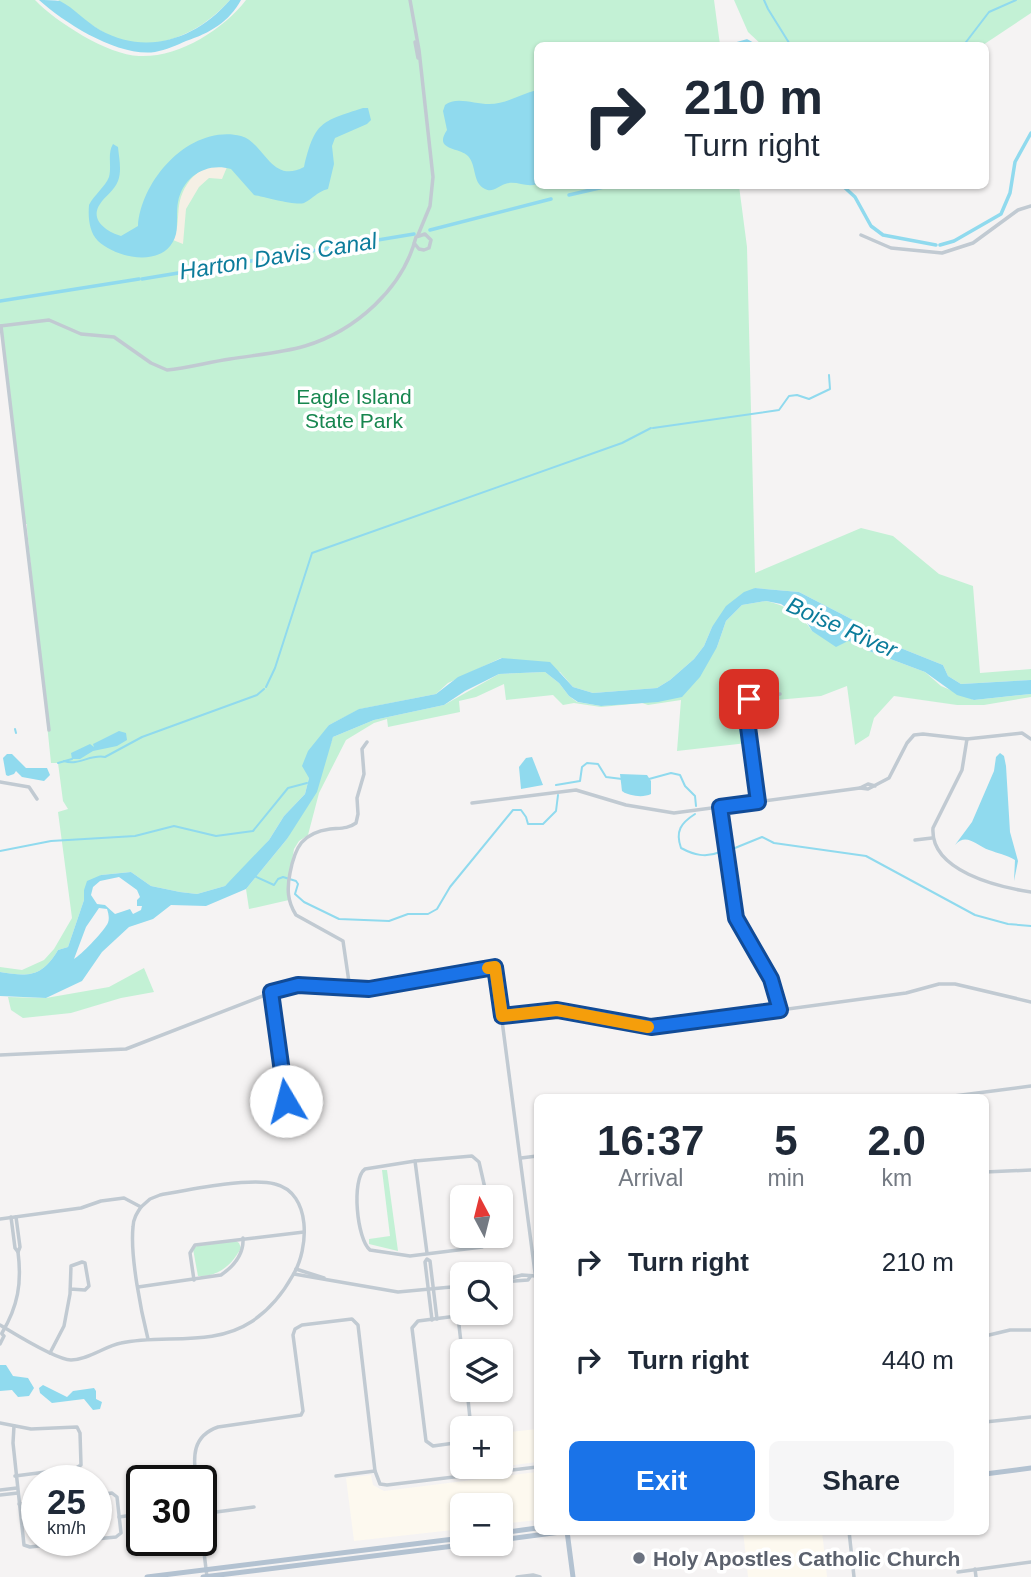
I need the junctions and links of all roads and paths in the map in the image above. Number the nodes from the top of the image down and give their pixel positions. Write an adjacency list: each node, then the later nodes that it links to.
1 (410, 0): 3 (street)
2 (1031, 205): 6 (street)
3 (424, 221): 4 (street); 5 (street)
4 (426, 234): 5 (street); 8 (street)
5 (417, 236): 7 (street)
6 (861, 236)
7 (414, 243): 8 (street); 9 (street)
8 (421, 250): 9 (street)
9 (410, 256): 10 (street)
10 (0, 326): 12 (street)
11 (780, 694): 18 (street)
12 (49, 730)
13 (1030, 737): 14 (street)
14 (967, 740): 18 (street); 21 (street)
15 (367, 742): 24 (street)
16 (0, 782): 17 (street)
17 (37, 799)
18 (758, 802): 20 (street)
19 (472, 803): 20 (street)
20 (720, 807): 27 (street)
21 (932, 838): 22 (street); 23 (street)
22 (915, 840)
23 (1031, 892)
24 (350, 989): 25 (street); 28 (street)
25 (271, 992): 29 (street); 32 (street)
26 (1031, 1002): 27 (street)
27 (780, 1010): 28 (street)
28 (502, 1016): 34 (street)
29 (0, 1055)
30 (1031, 1086): 31 (street)
31 (969, 1094)
32 (286, 1101)
33 (534, 1156): 34 (street)
34 (521, 1158): 46 (street)
35 (415, 1161): 38 (street); 45 (street); 45 (street)
36 (1031, 1170): 37 (street)
37 (989, 1172)
38 (484, 1185)
39 (141, 1207): 40 (street); 42 (street); 51 (street)
40 (14, 1217): 41 (street); 58 (street)
41 (0, 1219)
42 (304, 1232): 43 (street); 47 (street)
43 (243, 1238): 50 (street); 50 (street)
44 (476, 1248): 45 (street)
45 (427, 1256): 54 (street)
46 (534, 1260)
47 (295, 1272): 54 (street); 62 (street)
48 (534, 1276): 49 (street)
49 (513, 1278)
50 (194, 1280): 51 (street)
51 (138, 1287): 62 (street)
52 (450, 1288): 54 (street)
53 (70, 1289): 53 (street); 64 (street)
54 (431, 1290): 56 (street)
55 (450, 1318): 56 (street)
56 (434, 1320): 69 (street)
57 (0, 1325): 58 (street)
58 (5, 1328): 60 (street); 64 (street)
59 (1031, 1330): 61 (street)
60 (1, 1334): 63 (street)
61 (989, 1335)
62 (148, 1339): 64 (street)
63 (0, 1344)
64 (50, 1353)
65 (1031, 1417): 66 (street)
66 (989, 1422)
67 (0, 1423): 68 (street)
68 (14, 1426): 76 (street); 76 (street)
69 (450, 1444)
70 (195, 1465): 74 (street)
71 (534, 1467): 73 (street)
72 (1031, 1468): 75 (main road)
73 (513, 1470)
74 (375, 1471): 77 (street); 78 (street)
75 (989, 1473)
76 (15, 1476): 79 (street)
77 (336, 1476)
78 (450, 1478)
79 (18, 1490): 80 (street); 82 (street)
80 (0, 1492)
81 (112, 1494): 86 (street)
82 (19, 1504): 87 (street)
83 (254, 1507): 84 (street)
84 (217, 1512)
85 (126, 1516): 86 (street)
86 (119, 1517): 93 (street)
87 (21, 1522)
88 (534, 1528): 89 (main road)
89 (513, 1531)
90 (537, 1535): 94 (main road)
91 (568, 1535): 105 (main road)
92 (849, 1535): 106 (street)
93 (112, 1537)
94 (513, 1538)
95 (450, 1540): 101 (main road)
96 (450, 1546): 101 (main road)
97 (204, 1556): 101 (street)
98 (1031, 1562): 99 (street)
99 (975, 1569): 100 (street); 107 (street)
100 (958, 1572)
101 (206, 1575): 102 (main road)
102 (148, 1577)
103 (517, 1577): 104 (street)
104 (540, 1577)
105 (573, 1577)
106 (854, 1577)
107 (976, 1577)

